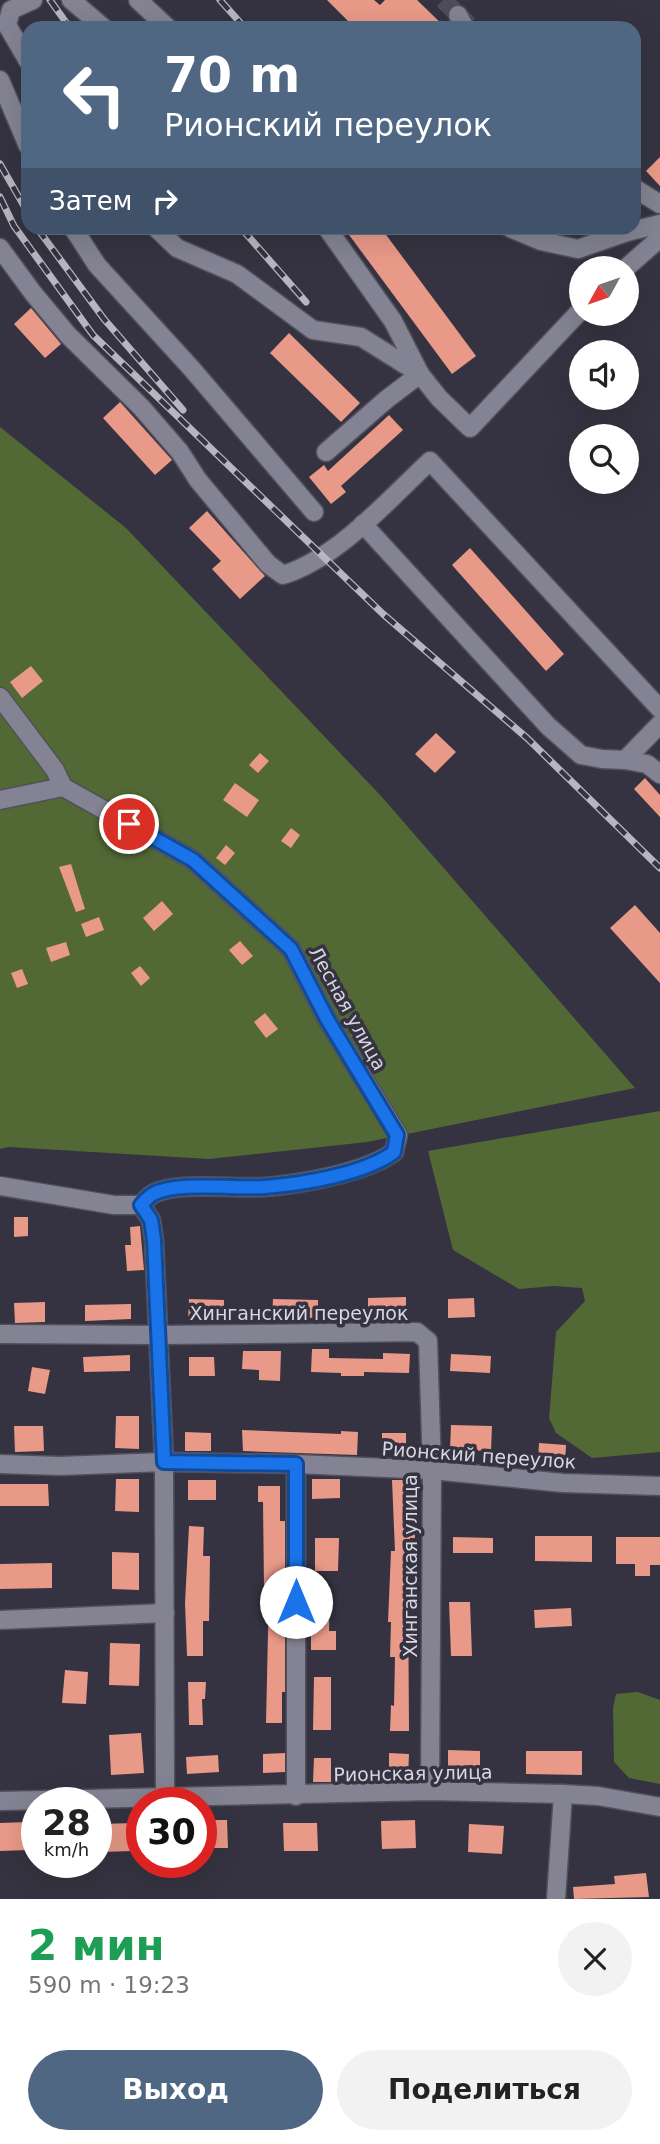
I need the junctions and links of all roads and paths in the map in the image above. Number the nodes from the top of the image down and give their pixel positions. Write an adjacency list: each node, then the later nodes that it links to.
1 (33, 0): 4 (street)
2 (71, 0): 5 (street)
3 (138, 0): 6 (street)
4 (5, 14): 7 (street)
5 (96, 21)
6 (160, 21)
7 (21, 49)
8 (0, 80): 9 (street)
9 (21, 130)
10 (641, 192): 11 (street)
11 (660, 204)
12 (641, 221): 13 (street)
13 (660, 222): 14 (street)
14 (641, 228)
15 (78, 235): 26 (street)
16 (163, 235): 24 (street)
17 (332, 235): 24 (street)
18 (527, 235): 19 (street)
19 (618, 235)
20 (660, 237): 22 (street)
21 (0, 248): 27 (street)
22 (639, 256)
23 (569, 323): 24 (street)
24 (420, 374): 25 (street)
25 (326, 452)
26 (314, 512)
27 (363, 524): 29 (street); 31 (street)
28 (0, 697): 33 (street)
29 (660, 709)
30 (660, 724): 31 (street)
31 (625, 760): 32 (street)
32 (660, 774)
33 (63, 787): 34 (street); 36 (street, Лесная улица)
34 (0, 800)
35 (0, 1186): 36 (street)
36 (141, 1205): 38 (street)
37 (0, 1334): 38 (street, Хинганский переулок)
38 (160, 1335): 39 (street, Хинганский переулок); 40 (street)
39 (428, 1341): 43 (street, Хинганская улица)
40 (164, 1462): 41 (street, Рионский переулок); 42 (street, Рионский переулок); 45 (street)
41 (0, 1464)
42 (296, 1464): 43 (street, Рионский переулок); 51 (street)
43 (432, 1470): 44 (street, Рионский переулок); 48 (street, Хинганская улица)
44 (660, 1486)
45 (165, 1613): 46 (street); 47 (street)
46 (0, 1620)
47 (165, 1787)
48 (430, 1791): 49 (street, Рионская улица); 51 (street, Рионская улица)
49 (563, 1794): 54 (street, Рионская улица); 55 (street)
50 (217, 1796): 51 (street, Рионская улица)
51 (296, 1796)
52 (126, 1797): 53 (street, Рионская улица)
53 (0, 1801)
54 (660, 1807)
55 (556, 1899)

